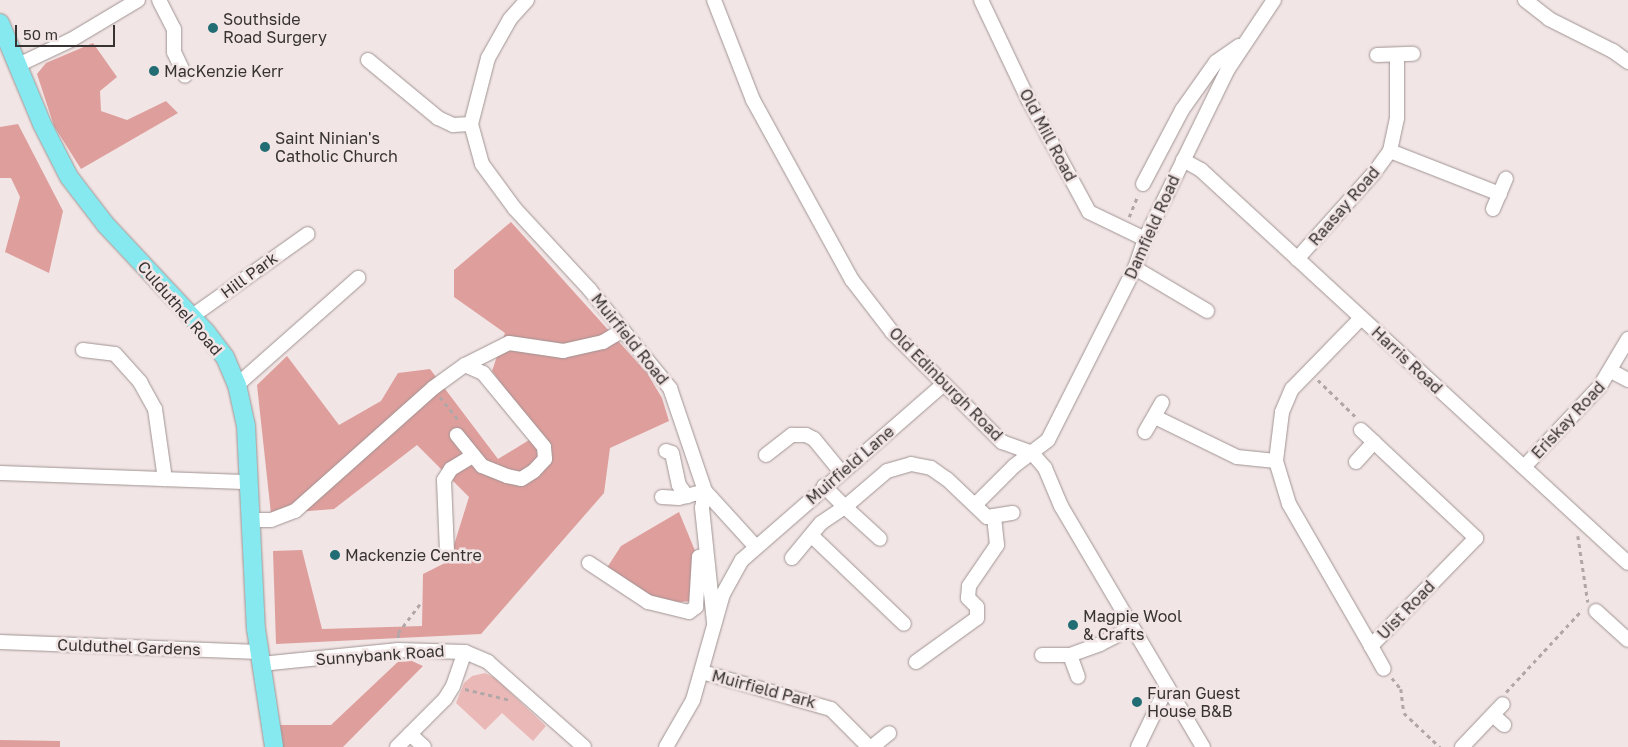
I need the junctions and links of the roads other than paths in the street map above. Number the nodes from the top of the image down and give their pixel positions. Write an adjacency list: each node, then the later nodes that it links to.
1 (138, 0): 15 (street)
2 (159, 0): 16 (street)
3 (527, 0): 17 (street, Muirfield Road)
4 (714, 0): 38 (street, Old Edinburgh Road)
5 (981, 0): 25 (street, Old Mill Road)
6 (1274, 0): 9 (street, Damfield Road)
7 (1525, 0): 14 (street)
8 (0, 23): 15 (main road, Culduthel Road)
9 (1244, 42): 19 (street, Damfield Road); 21 (street)
10 (1412, 54): 12 (street)
11 (1377, 55): 12 (street)
12 (1397, 55): 18 (street, Raasay Road)
13 (368, 60): 17 (street)
14 (1628, 62)
15 (16, 66): 30 (main road, Culduthel Road)
16 (185, 76)
17 (471, 124): 32 (street, Muirfield Road)
18 (1390, 151): 22 (street, Raasay Road); 26 (street, Raasay Road)
19 (1183, 160): 25 (street, Damfield Road); 26 (street, Harris Road)
20 (1506, 180): 22 (street)
21 (1143, 184)
22 (1500, 194): 23 (street)
23 (1494, 209)
24 (308, 234): 30 (street, Hill Park)
25 (1145, 239): 27 (street, Damfield Road)
26 (1297, 259): 31 (street, Harris Road)
27 (1134, 268): 29 (street); 47 (street, Damfield Road)
28 (358, 278): 39 (street)
29 (1207, 311)
30 (191, 317): 39 (main road, Culduthel Road)
31 (1362, 318): 50 (street, Uist Road); 52 (street, Harris Road)
32 (623, 330): 35 (street); 58 (street, Muirfield Road)
33 (1628, 338): 36 (street, Eriskay Road)
34 (82, 350): 55 (street)
35 (465, 365): 49 (street); 65 (street)
36 (1611, 372): 37 (street, Eriskay Road); 52 (street, Eriskay Road)
37 (1628, 380)
38 (944, 384): 47 (street, Old Edinburgh Road); 53 (street, Muirfield Lane)
39 (237, 385): 56 (main road, Culduthel Road)
40 (1162, 404): 41 (street)
41 (1154, 417): 43 (street); 50 (street)
42 (1361, 430): 45 (street, Uist Road)
43 (1145, 432)
44 (457, 435): 49 (street)
45 (1374, 442): 51 (street); 80 (street, Uist Road)
46 (666, 451): 59 (street)
47 (1032, 453): 61 (street, Damfield Road); 77 (street)
48 (766, 455): 53 (street)
49 (473, 456): 69 (street)
50 (1276, 461): 80 (street, Uist Road)
51 (1356, 462)
52 (1524, 467): 73 (street, Harris Road)
53 (842, 472): 57 (street, Muirfield Lane)
54 (0, 473): 55 (street)
55 (165, 479): 56 (street)
56 (250, 482): 65 (main road, Culduthel Road)
57 (824, 486): 62 (street); 68 (street, Muirfield Lane)
58 (705, 491): 59 (street); 68 (street); 70 (street, Muirfield Road)
59 (688, 496): 60 (street)
60 (662, 497)
61 (975, 505): 62 (street); 64 (street)
62 (844, 507): 66 (street); 67 (street)
63 (1012, 513): 64 (street)
64 (994, 518): 85 (street)
65 (251, 520): 84 (main road, Culduthel Road)
66 (812, 536): 71 (street); 76 (street)
67 (880, 539)
68 (755, 546): 75 (street, Muirfield Lane)
69 (447, 552)
70 (706, 555): 72 (street); 75 (street, Muirfield Road)
71 (792, 558)
72 (589, 563)
73 (1628, 563)
74 (1596, 611): 78 (street)
75 (714, 622): 87 (street, Muirfield Road)
76 (904, 624)
77 (1131, 628): 83 (street); 89 (street)
78 (1628, 640)
79 (0, 642): 84 (street, Culduthel Gardens)
80 (1371, 646): 86 (street)
81 (466, 652): 84 (street, Sunnybank Road); 94 (street); 98 (street, Sunnybank Road)
82 (1042, 655): 83 (street)
83 (1070, 655): 88 (street)
84 (260, 658): 95 (main road, Culduthel Road)
85 (916, 662)
86 (1384, 669)
87 (702, 672): 99 (street, Muirfield Road); 100 (street, Muirfield Park)
88 (1078, 677)
89 (1167, 687): 101 (street); 102 (street)
90 (1503, 704): 91 (street)
91 (1493, 715): 92 (street); 103 (street)
92 (1504, 725)
93 (889, 733): 100 (street)
94 (410, 734): 96 (street); 97 (street)
95 (274, 747)
96 (397, 747)
97 (424, 747)
98 (584, 747)
99 (666, 747)
100 (871, 747)
101 (1138, 747)
102 (1203, 747)
103 (1462, 747)

